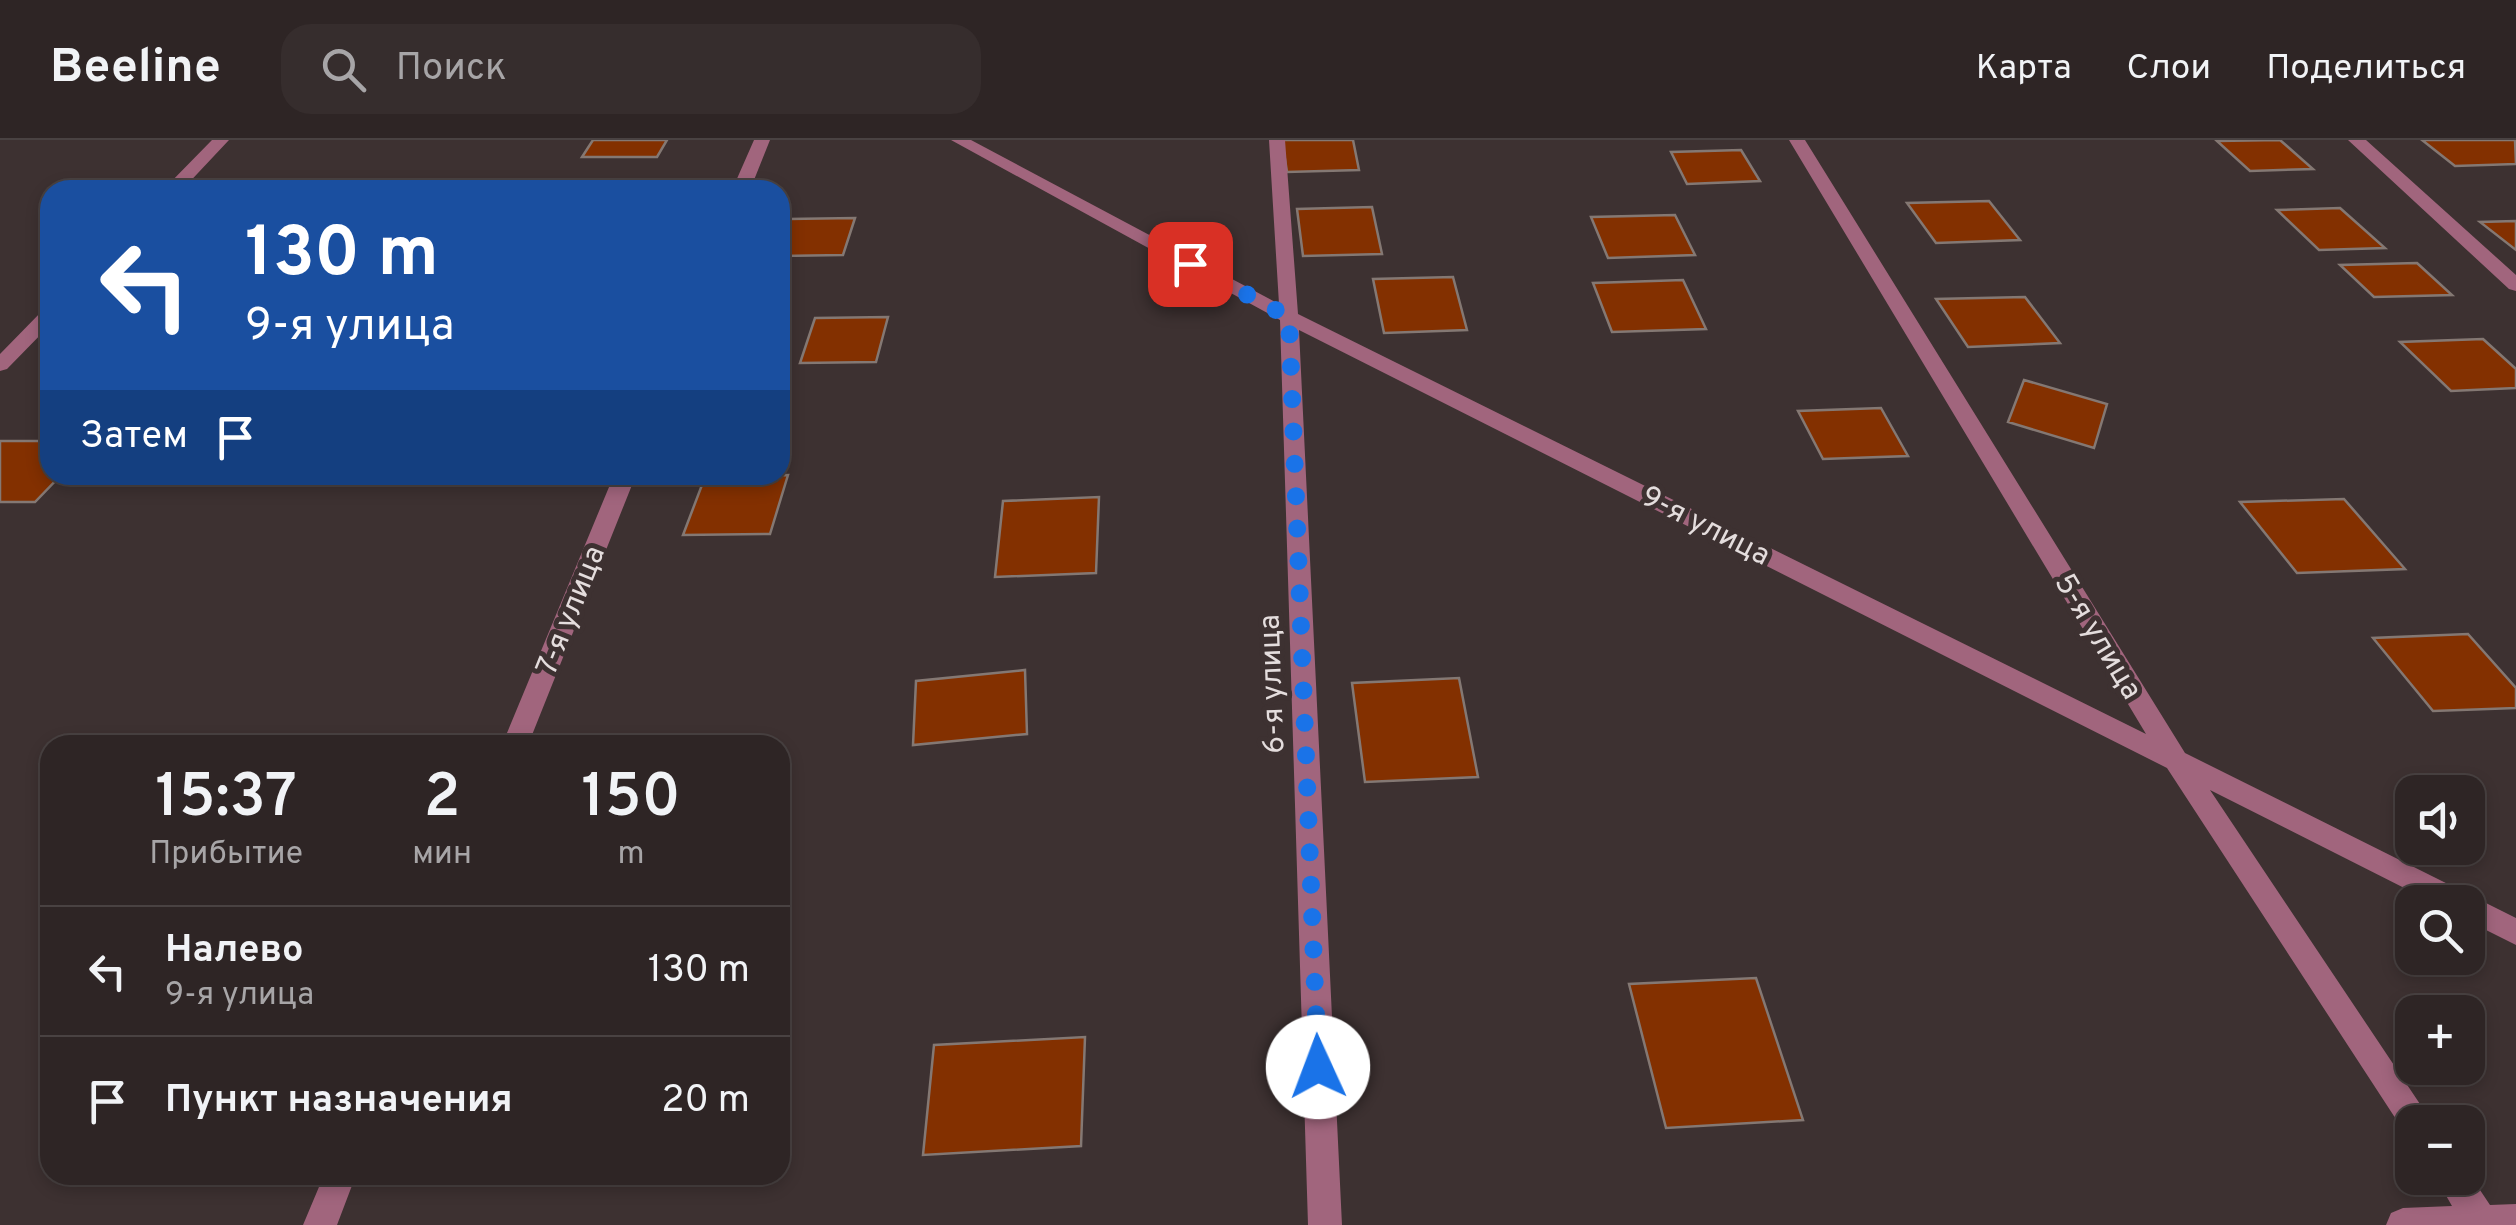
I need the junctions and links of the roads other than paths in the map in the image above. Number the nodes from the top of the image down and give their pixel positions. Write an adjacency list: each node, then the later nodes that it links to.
1 (221, 140): 7 (street)
2 (762, 140): 8 (street)
3 (959, 140): 10 (street, 9-я улица)
4 (1277, 140): 10 (street, 6-я улица)
5 (1797, 140): 15 (street, 5-я улица)
6 (2356, 140): 9 (street)
7 (182, 180)
8 (746, 180)
9 (2516, 285)
10 (1289, 317): 15 (street, 9-я улица); 24 (street, 6-я улица)
11 (40, 324): 12 (street)
12 (0, 364)
13 (622, 485): 14 (street, 7-я улица)
14 (520, 735)
15 (2174, 758): 16 (street, 9-я улица); 19 (street, 5-я улица)
16 (2424, 885)
17 (2485, 916): 18 (street)
18 (2516, 932)
19 (2405, 1105)
20 (336, 1185): 23 (street)
21 (2468, 1195): 22 (street)
22 (2494, 1223): 25 (street)
23 (320, 1225)
24 (1324, 1225)
25 (2403, 1225)

